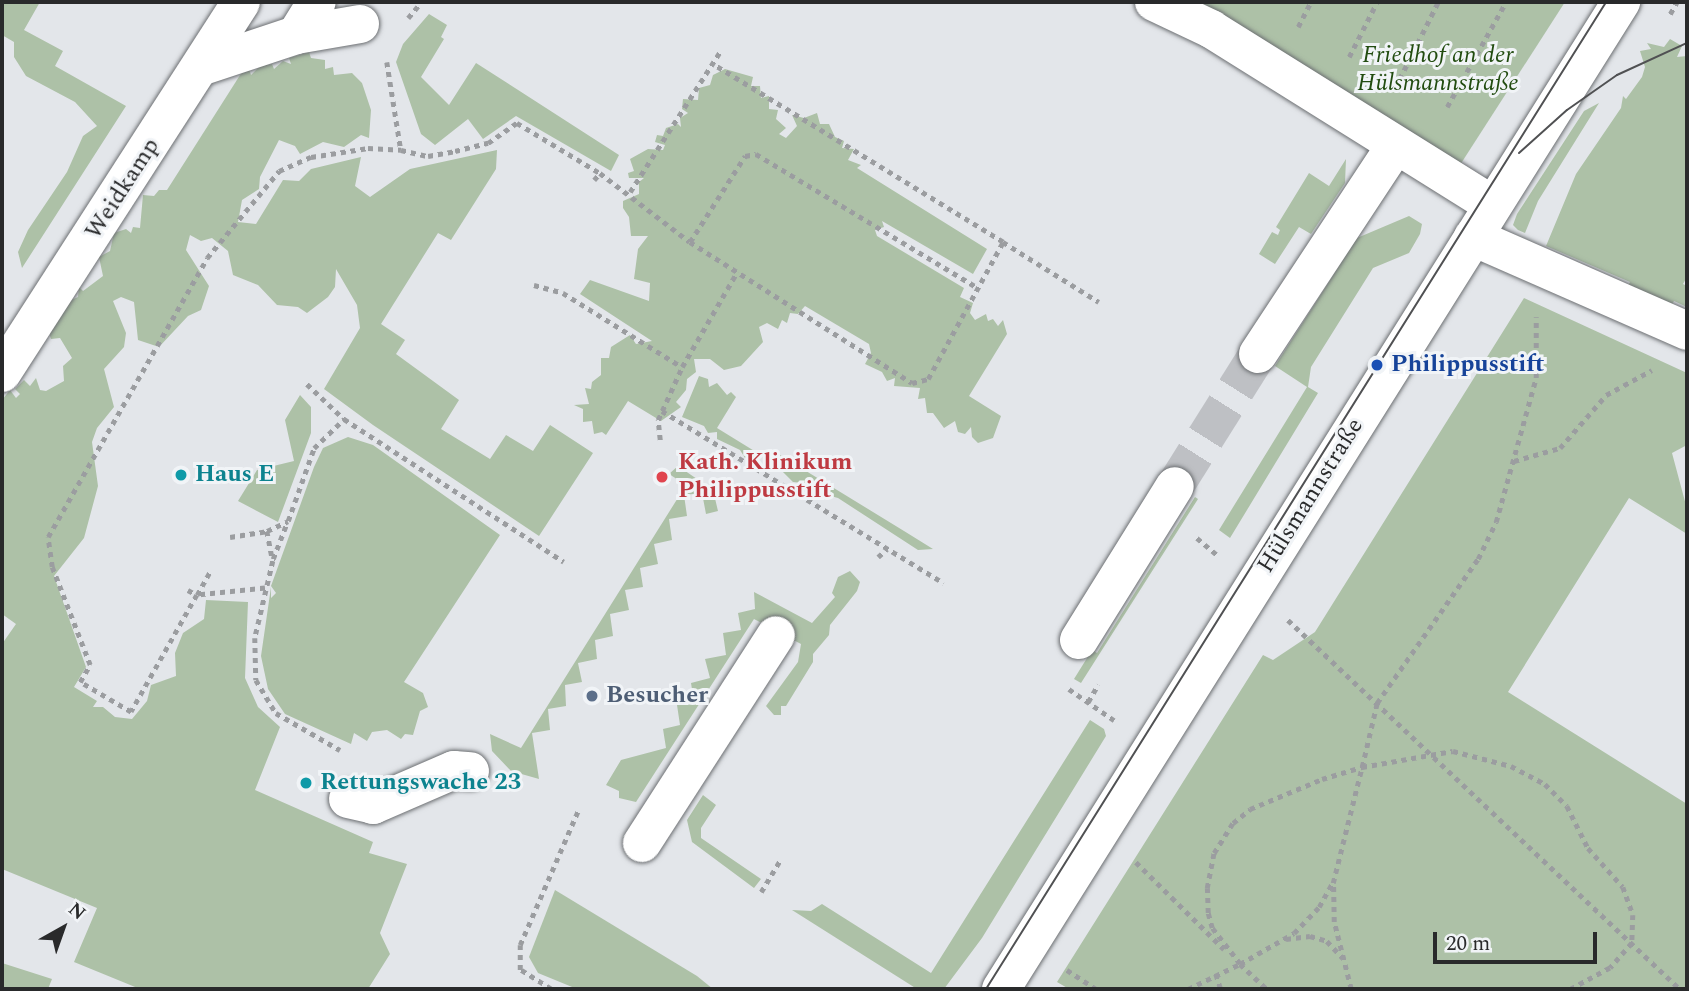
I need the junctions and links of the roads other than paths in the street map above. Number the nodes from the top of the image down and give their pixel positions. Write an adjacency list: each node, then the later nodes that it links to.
1 (241, 2): 7 (street, Weidkamp)
2 (317, 2): 6 (street)
3 (1154, 2): 8 (street)
4 (1621, 2): 9 (street, Hülsmannstraße)
5 (360, 24): 6 (street)
6 (296, 35): 7 (street)
7 (200, 67): 13 (street, Weidkamp)
8 (1396, 145): 9 (street); 12 (street)
9 (1493, 205): 10 (street, Hülsmannstraße)
10 (1473, 237): 11 (street); 20 (street, Hülsmannstraße)
11 (1687, 331)
12 (1258, 354)
13 (2, 373)
14 (1175, 486): 16 (street)
15 (776, 635): 19 (street)
16 (1079, 640)
17 (470, 771): 18 (street)
18 (348, 799)
19 (642, 843)
20 (1001, 989)

